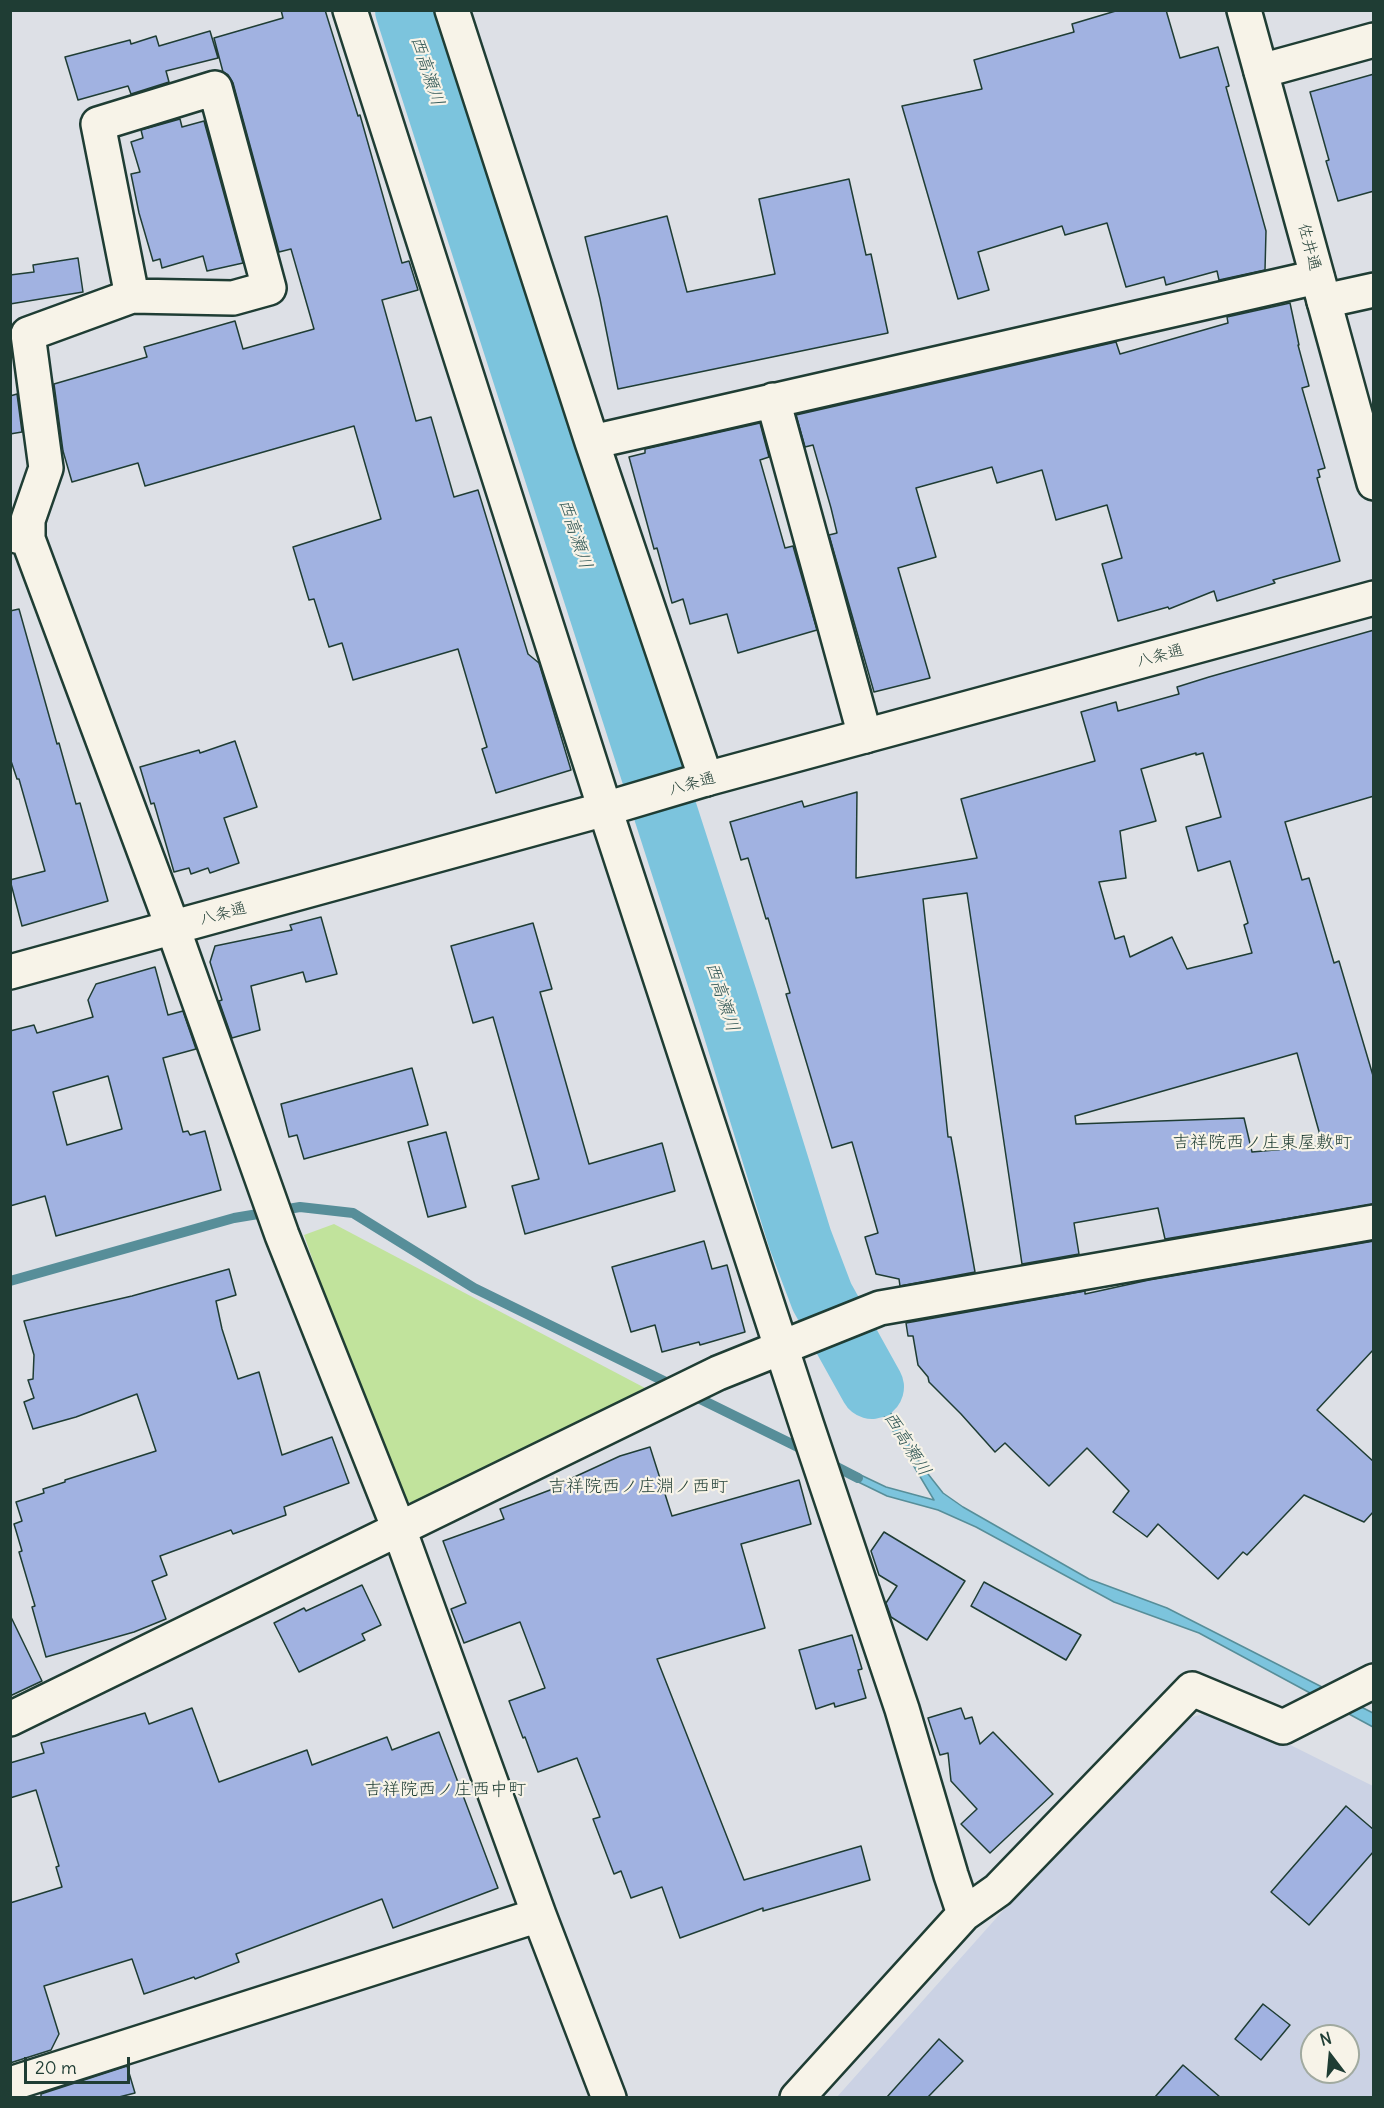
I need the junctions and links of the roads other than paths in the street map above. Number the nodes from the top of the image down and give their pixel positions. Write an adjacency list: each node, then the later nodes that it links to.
1 (350, 10): 16 (street)
2 (452, 10): 10 (street)
3 (1244, 10): 5 (street, 佐井通)
4 (1374, 40): 5 (street)
5 (1261, 72): 6 (street, 佐井通)
6 (1321, 289): 7 (street); 9 (street); 11 (street, 佐井通)
7 (1374, 290)
8 (132, 296): 8 (street); 12 (street)
9 (773, 400): 10 (street); 14 (street)
10 (592, 442): 15 (street)
11 (1374, 483)
12 (19, 537): 17 (street)
13 (1374, 598): 14 (street, 八条通)
14 (865, 736): 15 (street, 八条通)
15 (706, 779): 16 (street, 八条通)
16 (605, 809): 17 (street, 八条通); 20 (street)
17 (173, 928): 18 (street, 八条通); 21 (street)
18 (10, 972)
19 (1374, 1222): 20 (street)
20 (790, 1342): 21 (street); 24 (street)
21 (399, 1528): 23 (street); 25 (street)
22 (1374, 1681): 24 (street)
23 (10, 1719)
24 (964, 1914): 28 (street)
25 (539, 1915): 26 (street); 27 (street)
26 (10, 2084)
27 (609, 2097)
28 (797, 2097)

